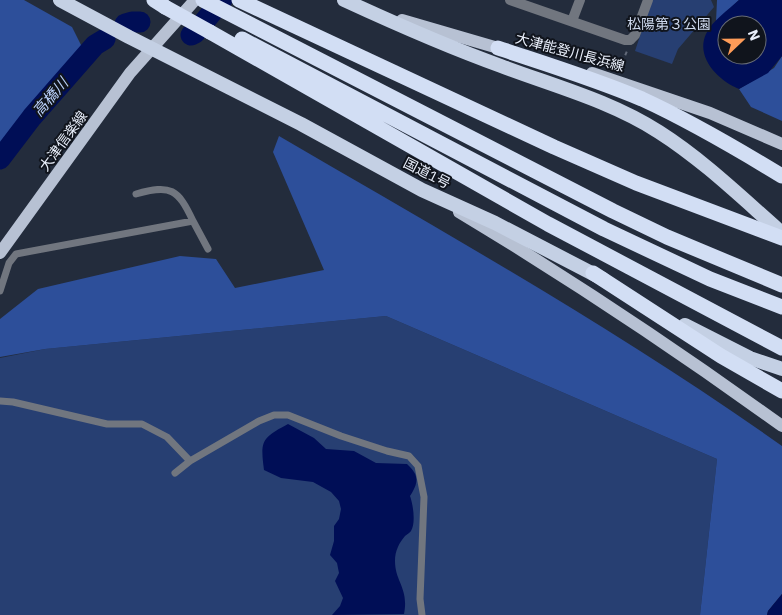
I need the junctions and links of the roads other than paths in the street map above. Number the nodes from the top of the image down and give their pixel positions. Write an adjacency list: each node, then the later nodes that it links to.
1 (60, 0): 12 (highway, 国道1号)
2 (195, 0): 12 (main road)
3 (202, 0): 24 (highway)
4 (239, 0): 20 (highway)
5 (345, 0): 13 (main road, 大津能登川長浜線); 19 (highway)
6 (512, 0): 10 (street)
7 (580, 0): 10 (street)
8 (648, 0): 10 (street)
9 (165, 2): 11 (highway)
10 (572, 22)
11 (212, 28): 26 (highway); 27 (highway)
12 (152, 48): 16 (highway, 国道1号); 22 (main road, 大津信楽線)
13 (498, 48): 14 (main road, 大津能登川長浜線); 15 (highway)
14 (782, 144)
15 (782, 176)
16 (422, 190): 23 (highway, 国道1号); 31 (main road)
17 (136, 194): 18 (lane)
18 (193, 221): 21 (lane); 25 (lane)
19 (782, 233)
20 (782, 238)
21 (208, 249)
22 (0, 253)
23 (592, 272): 28 (highway, 国道1号); 29 (highway)
24 (782, 285)
25 (0, 291)
26 (782, 307)
27 (782, 348)
28 (782, 369)
29 (782, 391)
30 (0, 401): 32 (lane)
31 (782, 426)
32 (190, 462): 33 (lane); 34 (lane)
33 (174, 473)
34 (422, 615)

